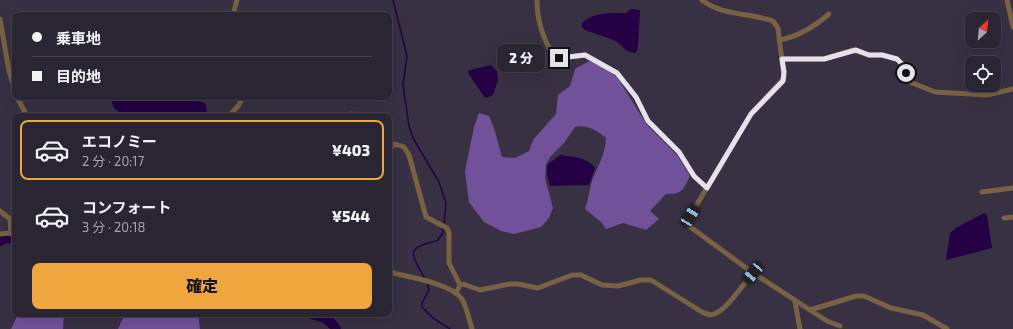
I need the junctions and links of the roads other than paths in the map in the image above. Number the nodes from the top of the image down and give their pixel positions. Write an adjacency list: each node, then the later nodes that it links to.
1 (238, 0): 5 (street)
2 (537, 0): 18 (street)
3 (702, 0): 9 (street)
4 (1007, 0): 8 (street)
5 (234, 12)
6 (830, 14): 9 (street)
7 (0, 19): 11 (street)
8 (1013, 27)
9 (779, 40): 10 (street)
10 (782, 59): 12 (street); 18 (street)
11 (12, 80)
12 (1013, 89)
13 (19, 100): 15 (street)
14 (242, 100): 16 (street)
15 (25, 113)
16 (232, 113)
17 (392, 146): 29 (street)
18 (707, 188): 28 (street)
19 (1013, 188): 20 (street)
20 (982, 192)
21 (0, 211): 24 (street)
22 (1013, 217): 23 (street)
23 (1004, 218)
24 (12, 230)
25 (0, 234): 26 (street)
26 (12, 236)
27 (392, 273): 30 (street)
28 (753, 273): 29 (street); 31 (street)
29 (460, 285): 30 (street)
30 (456, 293): 34 (street)
31 (795, 302): 32 (street); 35 (street)
32 (810, 310): 33 (street); 36 (street)
33 (840, 326)
34 (472, 329)
35 (800, 329)
36 (947, 329)

